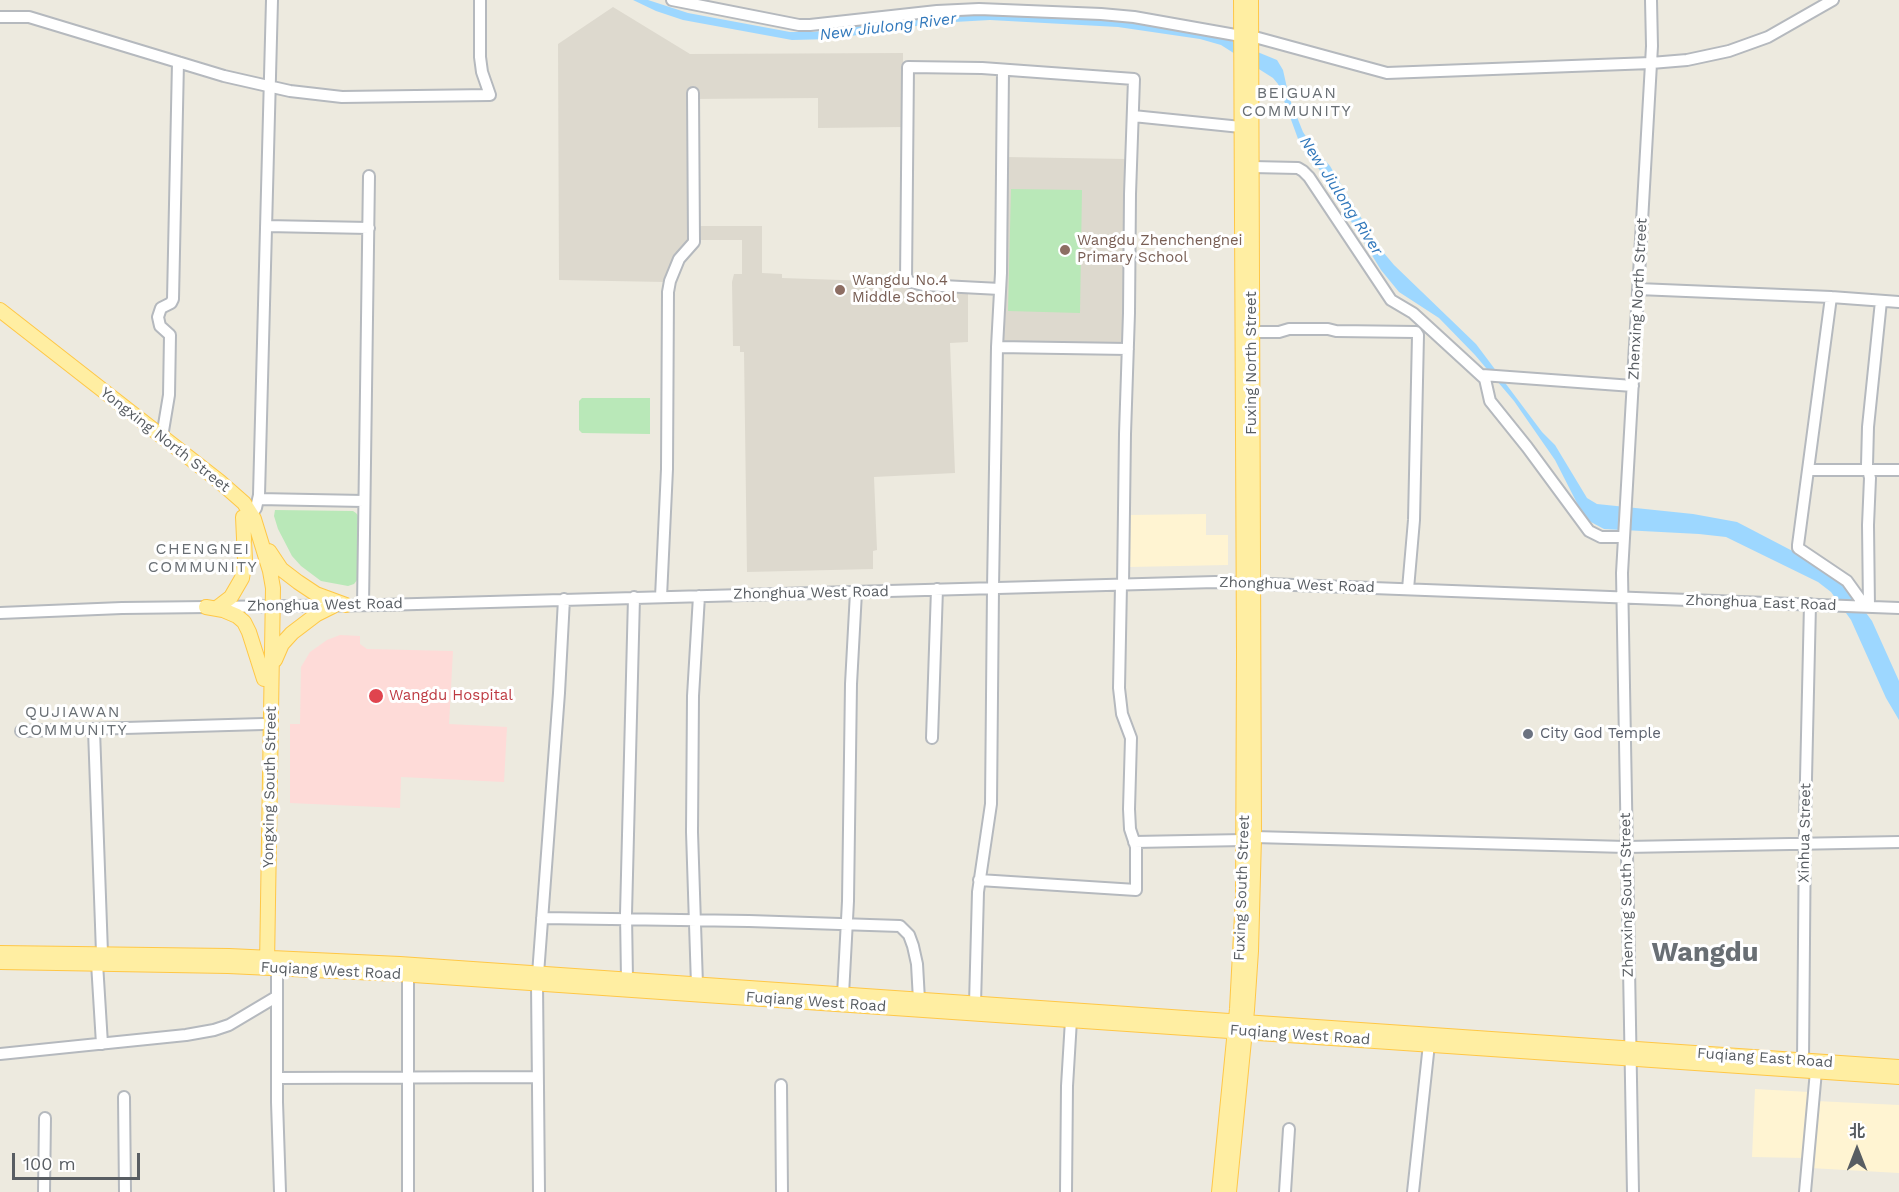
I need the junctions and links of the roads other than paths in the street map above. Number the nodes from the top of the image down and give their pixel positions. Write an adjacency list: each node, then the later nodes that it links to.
1 (272, 0): 15 (street)
2 (480, 0): 15 (street)
3 (672, 0): 8 (street)
4 (1241, 0): 10 (main road, Fuxing North Street)
5 (1251, 0): 10 (main road, Fuxing North Street)
6 (1651, 0): 12 (street, Zhenxing North Street)
7 (1833, 0): 12 (street)
8 (1005, 5): 10 (street)
9 (0, 16): 11 (street)
10 (1246, 39): 12 (street); 13 (main road, Fuxing North Street)
11 (178, 62): 15 (street); 35 (street)
12 (1651, 63): 24 (street, Zhenxing North Street)
13 (1246, 66): 18 (main road, Fuxing North Street); 19 (main road, Fuxing North Street)
14 (1003, 70): 17 (street); 23 (street); 23 (street)
15 (270, 87): 21 (street)
16 (693, 93): 52 (street)
17 (1133, 116): 18 (street); 32 (street)
18 (1242, 127): 44 (main road, Fuxing North Street)
19 (1251, 167): 30 (main road, Fuxing North Street); 33 (street)
20 (369, 176): 22 (street)
21 (266, 226): 22 (street); 39 (street)
22 (369, 228): 40 (street)
23 (1000, 289): 31 (street)
24 (1638, 289): 25 (street); 34 (street, Zhenxing North Street)
25 (1831, 297): 26 (street); 37 (street)
26 (1881, 301): 27 (street); 38 (street)
27 (1899, 302)
28 (0, 310): 35 (main road, Yongxing North Street)
29 (0, 320): 41 (main road, Yongxing North Street)
30 (1252, 332): 44 (main road, Fuxing North Street); 47 (street)
31 (998, 347): 32 (street); 46 (street)
32 (1128, 349): 45 (street)
33 (1485, 376): 34 (street); 43 (street)
34 (1633, 386): 43 (street, Zhenxing North Street)
35 (162, 437): 41 (main road, Yongxing North Street)
36 (1899, 470): 38 (street)
37 (1808, 471): 38 (street); 59 (street)
38 (1868, 471): 59 (street)
39 (258, 499): 40 (street); 41 (street)
40 (364, 501): 56 (street)
41 (247, 516): 42 (main road, Yongxing North Street); 57 (main road, Yongxing North Street); 60 (main road)
42 (260, 534): 57 (main road, Yongxing North Street); 58 (main road)
43 (1624, 536): 53 (street, Zhenxing North Street)
44 (1249, 583): 45 (street, Zhonghua West Road); 47 (street, Zhonghua West Road); 68 (main road, Fuxing South Street)
45 (1122, 585): 46 (street, Zhonghua West Road); 69 (street)
46 (993, 588): 48 (street, Zhonghua West Road); 73 (street)
47 (1408, 589): 53 (street, Zhonghua West Road)
48 (937, 590): 49 (street, Zhonghua West Road); 67 (street)
49 (856, 592): 50 (street, Zhonghua West Road); 77 (street)
50 (699, 596): 52 (street, Zhonghua West Road); 76 (street)
51 (634, 597): 52 (street, Zhonghua West Road); 54 (street, Zhonghua West Road); 75 (street)
52 (661, 597)
53 (1622, 598): 55 (street, Zhonghua East Road); 72 (street, Zhenxing South Street)
54 (564, 599): 56 (street, Zhonghua West Road); 74 (street)
55 (1810, 604): 59 (street, Zhonghua East Road); 71 (street, Xinhua Street)
56 (363, 605): 58 (street, Zhonghua West Road)
57 (269, 606): 58 (street, Zhonghua West Road); 60 (street, Zhonghua West Road); 63 (main road, Yongxing South Street)
58 (339, 606): 63 (main road)
59 (1865, 606): 61 (street, Zhonghua East Road)
60 (212, 607): 62 (street, Zhonghua West Road); 63 (main road)
61 (1899, 608)
62 (0, 613)
63 (268, 674): 64 (main road, Yongxing South Street); 81 (main road, Yongxing South Street)
64 (263, 724): 65 (street); 81 (main road, Yongxing South Street)
65 (94, 730): 66 (street); 79 (street)
66 (21, 731)
67 (932, 738)
68 (1249, 839): 69 (street); 72 (street); 91 (main road, Fuxing South Street)
69 (1134, 842): 73 (street)
70 (1899, 842): 71 (street)
71 (1805, 844): 72 (street); 96 (street, Xinhua Street)
72 (1626, 847): 94 (street, Zhenxing South Street)
73 (980, 880): 89 (street)
74 (542, 918): 75 (street); 83 (street)
75 (626, 919): 76 (street); 84 (street)
76 (695, 920): 77 (street); 85 (street)
77 (846, 924): 86 (street); 88 (street)
78 (0, 953): 79 (main road, Fuqiang West Road)
79 (100, 958): 80 (main road, Fuqiang West Road); 81 (main road, Fuqiang West Road); 92 (street)
80 (0, 962)
81 (266, 964): 82 (main road, Fuqiang West Road); 83 (main road, Fuqiang West Road); 87 (street)
82 (408, 975): 83 (main road, Fuqiang West Road); 102 (street)
83 (537, 979): 84 (main road, Fuqiang West Road); 90 (main road, Fuqiang West Road); 99 (street)
84 (627, 980): 85 (main road, Fuqiang West Road)
85 (697, 985): 86 (main road, Fuqiang West Road)
86 (843, 995): 88 (main road, Fuqiang West Road)
87 (276, 997): 92 (street); 101 (street)
88 (919, 1000): 89 (main road, Fuqiang West Road)
89 (975, 1004): 91 (main road, Fuqiang West Road)
90 (1071, 1020): 91 (main road, Fuqiang West Road); 113 (street)
91 (1240, 1027): 93 (main road, Fuqiang West Road); 94 (main road, Fuqiang West Road); 114 (main road, Fuxing South Street); 115 (main road, Fuxing South Street)
92 (102, 1044): 95 (street)
93 (1429, 1044): 94 (main road, Fuqiang West Road); 117 (street)
94 (1630, 1053): 96 (main road, Fuqiang East Road); 98 (main road, Fuqiang East Road); 118 (street, Zhenxing South Street)
95 (0, 1054)
96 (1803, 1061): 97 (main road, Fuqiang East Road)
97 (1899, 1067)
98 (1816, 1071): 100 (main road, Fuqiang East Road); 119 (street)
99 (537, 1077): 102 (street); 111 (street)
100 (1899, 1077)
101 (277, 1078): 102 (street); 109 (street)
102 (407, 1078): 110 (street)
103 (781, 1085): 112 (street)
104 (124, 1097): 108 (street)
105 (45, 1118): 107 (street)
106 (1289, 1129): 116 (street)
107 (44, 1192)
108 (125, 1192)
109 (280, 1192)
110 (408, 1192)
111 (539, 1192)
112 (782, 1192)
113 (1066, 1192)
114 (1219, 1192)
115 (1229, 1192)
116 (1285, 1192)
117 (1413, 1192)
118 (1633, 1192)
119 (1805, 1192)

